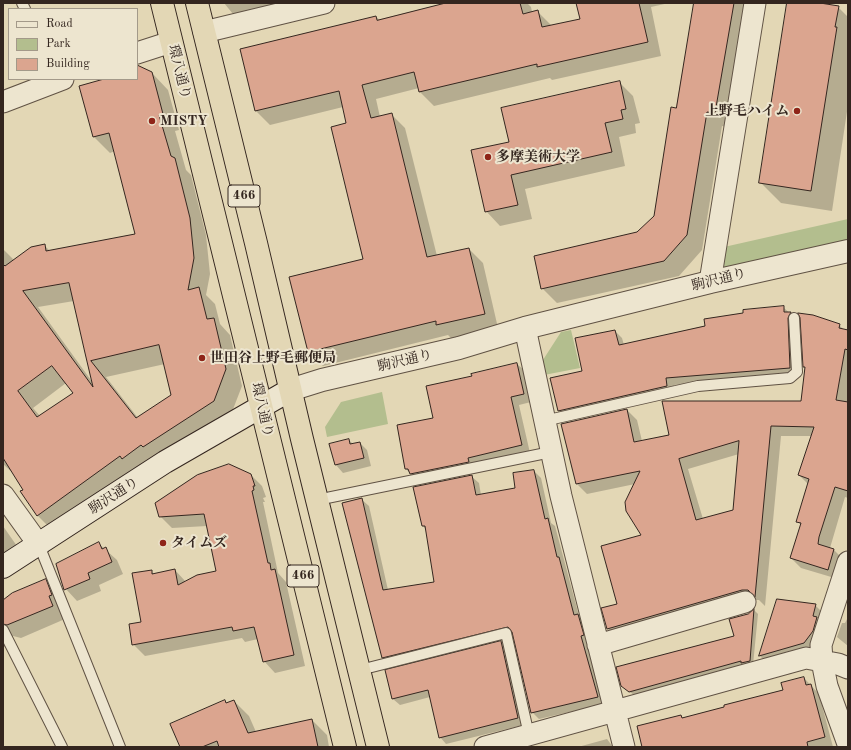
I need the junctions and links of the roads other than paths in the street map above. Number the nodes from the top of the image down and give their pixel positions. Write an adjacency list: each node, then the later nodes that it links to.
1 (162, 3): 6 (highway, 環八通り / 466)
2 (197, 3): 5 (highway, 466)
3 (324, 3): 5 (street)
4 (755, 3): 11 (street)
5 (204, 32): 14 (highway, 466)
6 (171, 42): 7 (street); 15 (highway, 環八通り / 466)
7 (138, 53)
8 (56, 80): 9 (street)
9 (3, 102)
10 (848, 251): 11 (street, 駒沢通り)
11 (710, 282): 13 (street, 駒沢通り)
12 (794, 318): 16 (lane)
13 (525, 328): 14 (street, 駒沢通り); 16 (street)
14 (290, 390): 15 (street, 駒沢通り); 19 (highway, 466)
15 (261, 406): 20 (street, 駒沢通り); 35 (highway, 環八通り / 466)
16 (544, 422): 17 (street)
17 (551, 452): 19 (lane); 25 (street)
18 (3, 495): 20 (street)
19 (317, 500): 28 (highway, 466)
20 (38, 545): 22 (street, 駒沢通り); 34 (lane)
21 (848, 562): 26 (street)
22 (3, 567)
23 (745, 602): 25 (street)
24 (3, 630): 33 (lane)
25 (598, 645): 29 (street)
26 (822, 661): 27 (street); 29 (street); 31 (street)
27 (848, 668)
28 (360, 670): 30 (lane); 36 (highway, 466)
29 (616, 712): 30 (street); 37 (street)
30 (528, 735): 32 (street)
31 (848, 744)
32 (494, 746)
33 (62, 747)
34 (120, 747)
35 (345, 747)
36 (378, 747)
37 (624, 747)

